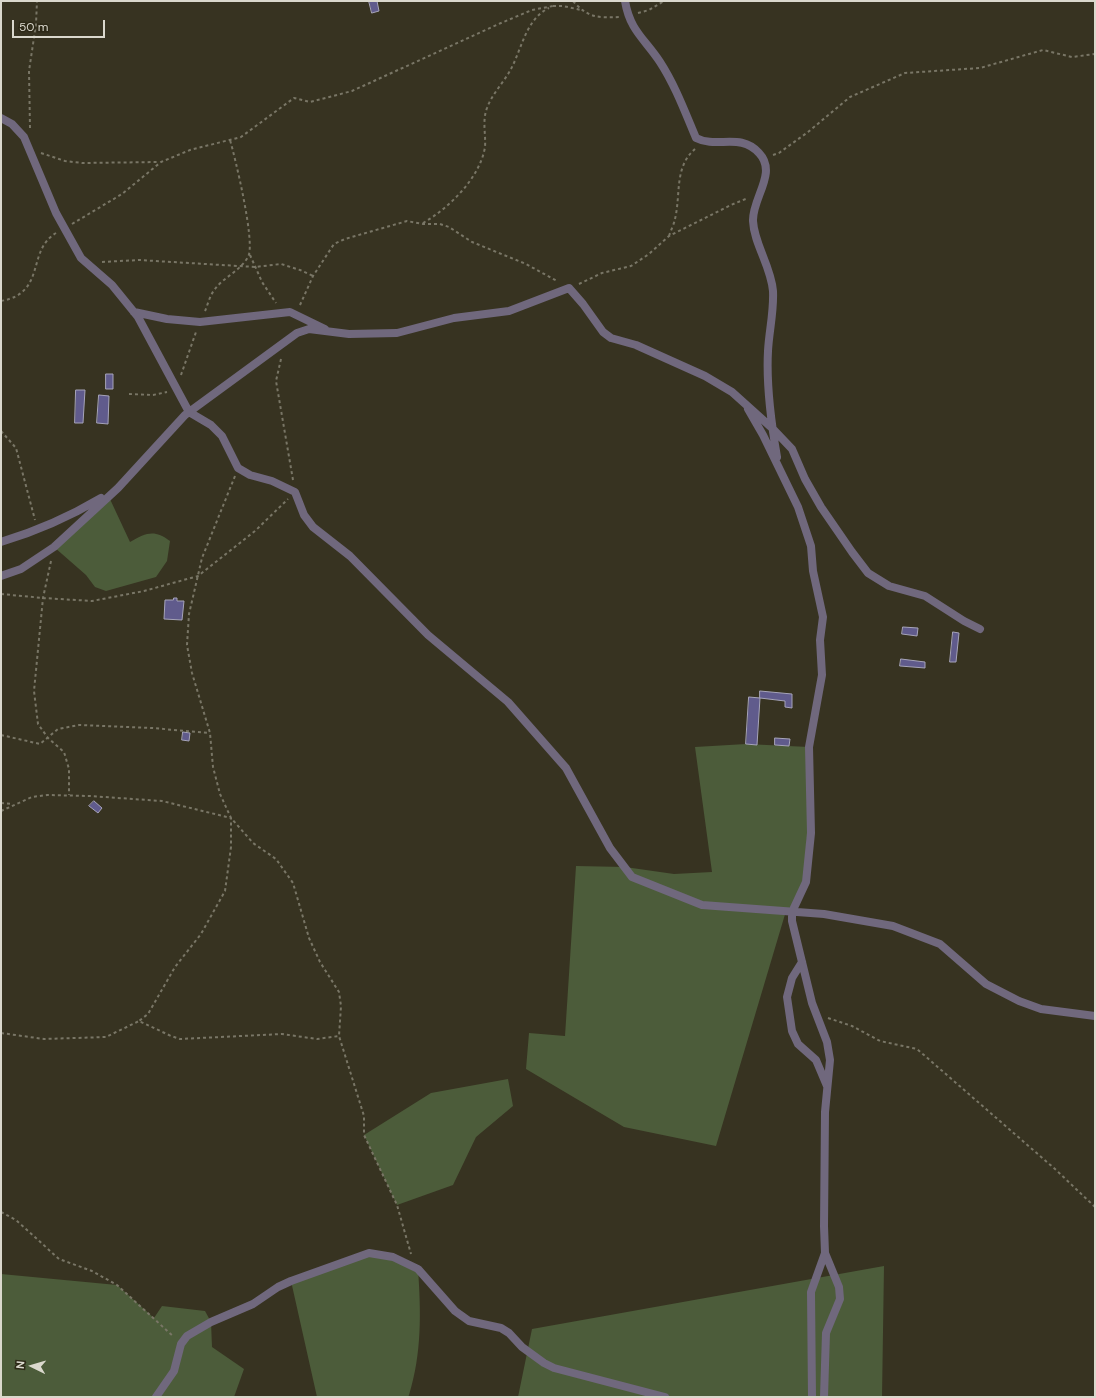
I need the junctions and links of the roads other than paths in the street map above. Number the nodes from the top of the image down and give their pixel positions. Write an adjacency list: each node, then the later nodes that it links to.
1 (625, 1): 7 (street)
2 (1, 118): 3 (street)
3 (134, 312): 4 (street); 6 (street)
4 (334, 333): 5 (street); 6 (street)
5 (745, 404): 7 (street); 8 (street)
6 (189, 412): 9 (street); 13 (street)
7 (772, 428): 8 (street); 12 (street)
8 (778, 465): 13 (street)
9 (118, 488): 10 (street); 11 (street)
10 (1, 542)
11 (1, 576)
12 (980, 629)
13 (792, 912): 14 (street); 15 (street)
14 (802, 962): 16 (street); 16 (street)
15 (1095, 1016)
16 (827, 1086): 17 (street)
17 (825, 1253): 20 (street); 21 (street)
18 (156, 1397): 19 (street)
19 (665, 1397)
20 (812, 1397)
21 (824, 1397)

